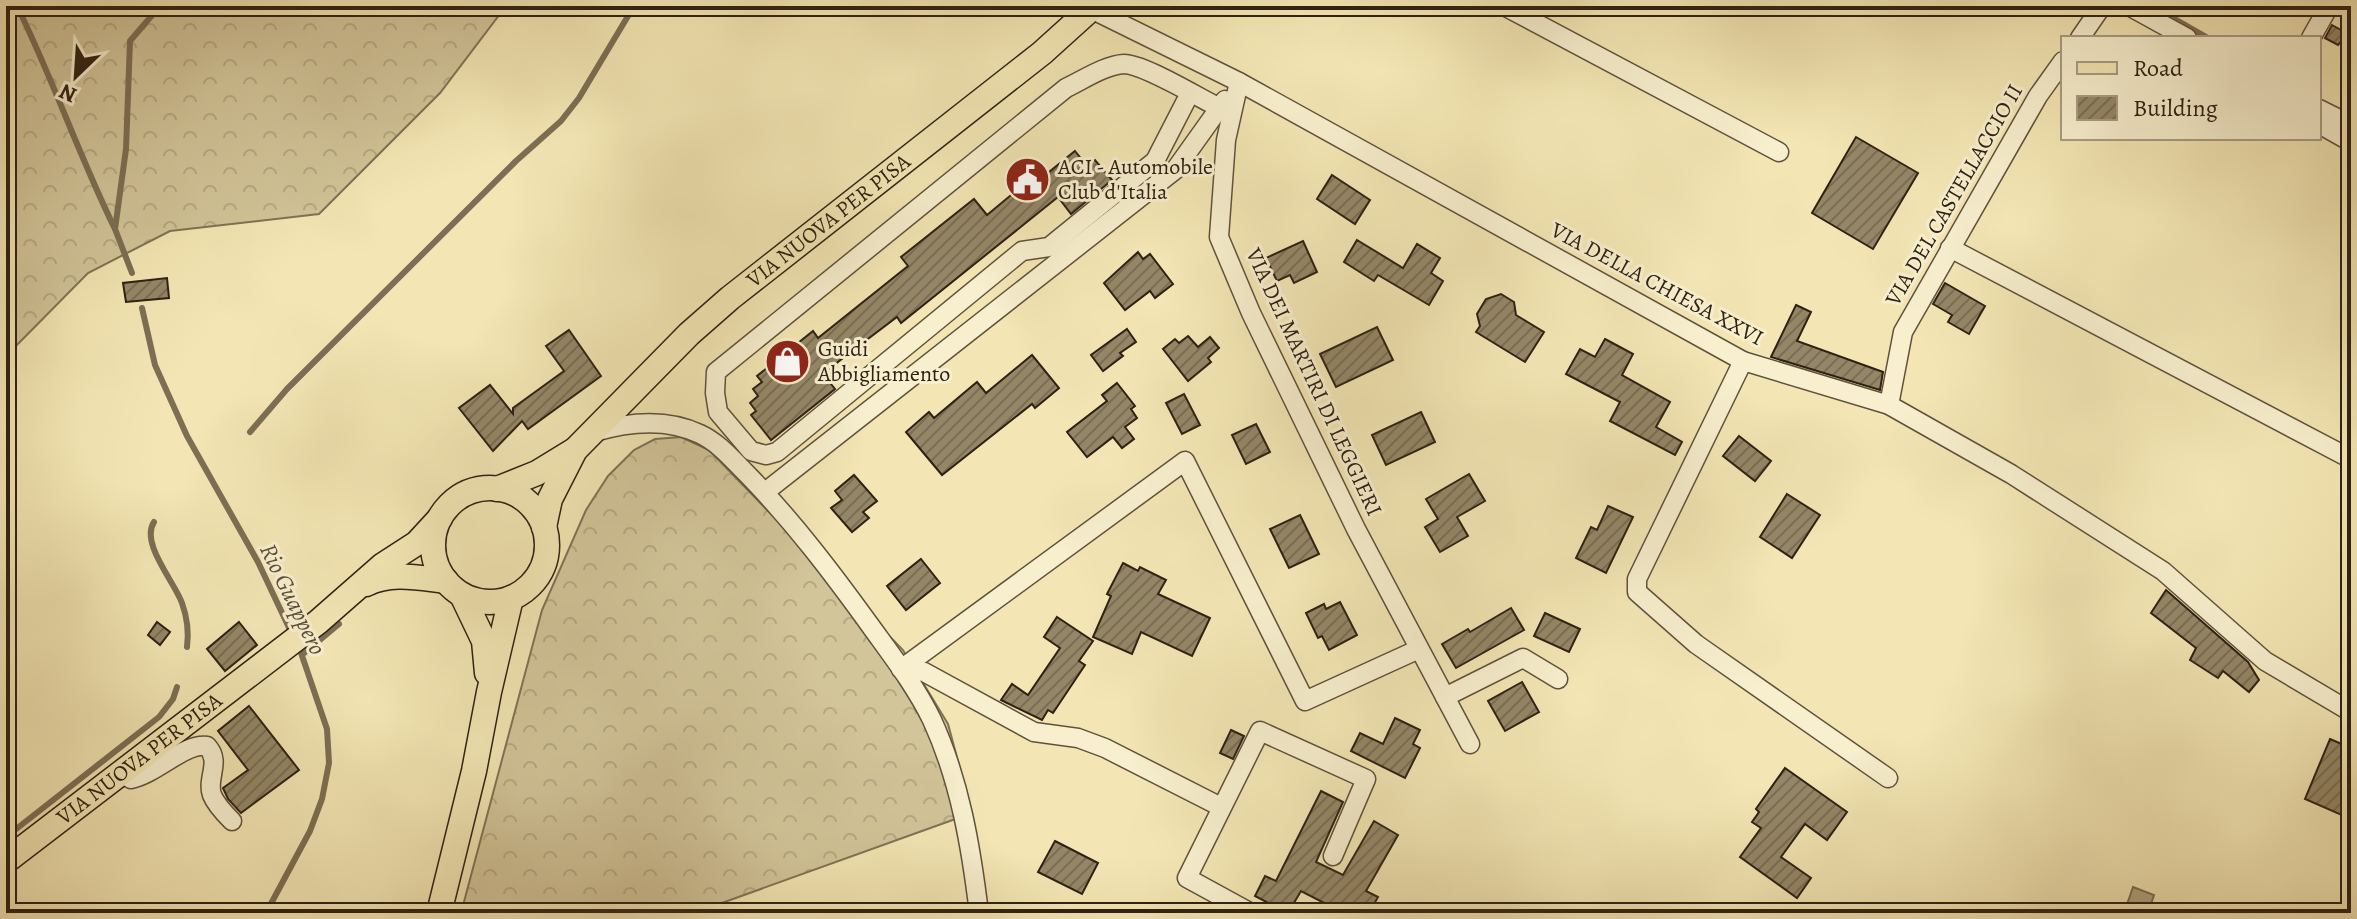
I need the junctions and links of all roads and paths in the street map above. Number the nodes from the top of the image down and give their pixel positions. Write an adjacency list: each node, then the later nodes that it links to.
1 (1504, 6): 18 (street)
2 (2102, 6): 6 (street)
3 (2129, 6): 7 (street)
4 (2329, 6): 8 (street)
5 (1093, 7): 10 (street, VIA DELLA CHIESA XXVI); 23 (main road, VIA NUOVA PER PISA)
6 (2081, 36)
7 (2183, 36)
8 (2312, 36)
9 (2061, 64): 20 (street, VIA DEL CASTELLACCIO II)
10 (1239, 82): 12 (street); 21 (street, VIA DELLA CHIESA XXVI); 32 (street, VIA DEI MARTIRI DI LEGGIERI)
11 (1190, 93): 12 (street); 17 (street); 17 (street)
12 (1220, 108): 19 (street)
13 (2321, 110): 15 (street)
14 (2321, 125): 16 (street)
15 (2351, 125)
16 (2351, 142)
17 (1164, 143): 19 (street)
18 (1779, 152)
19 (1186, 155): 26 (street)
20 (1950, 248): 22 (street, VIA DEL CASTELLACCIO II); 24 (street)
21 (1743, 361): 22 (street, VIA DELLA CHIESA XXVI); 40 (street)
22 (1889, 405): 37 (street, VIA DELLA CHIESA XXVI)
23 (583, 441): 25 (main road); 26 (street); 28 (main road)
24 (2351, 459)
25 (497, 489): 27 (main road); 28 (main road)
26 (765, 492): 33 (street)
27 (440, 518): 29 (main road); 30 (main road)
28 (544, 527): 31 (main road)
29 (362, 586): 30 (main road); 39 (main road, VIA NUOVA PER PISA)
30 (454, 588): 31 (main road); 35 (main road)
31 (511, 598): 35 (main road)
32 (1419, 649): 33 (street); 36 (street, VIA DEI MARTIRI DI LEGGIERI)
33 (901, 669): 41 (street); 46 (street)
34 (1558, 679): 36 (street)
35 (489, 692): 45 (main road)
36 (1445, 697): 38 (street, VIA DEI MARTIRI DI LEGGIERI)
37 (2351, 712)
38 (1470, 744)
39 (121, 773): 42 (street); 44 (main road, VIA NUOVA PER PISA)
40 (1888, 778)
41 (1221, 807): 43 (street); 47 (street)
42 (232, 821)
43 (1333, 856)
44 (6, 861)
45 (439, 913)
46 (979, 913)
47 (1251, 913)

